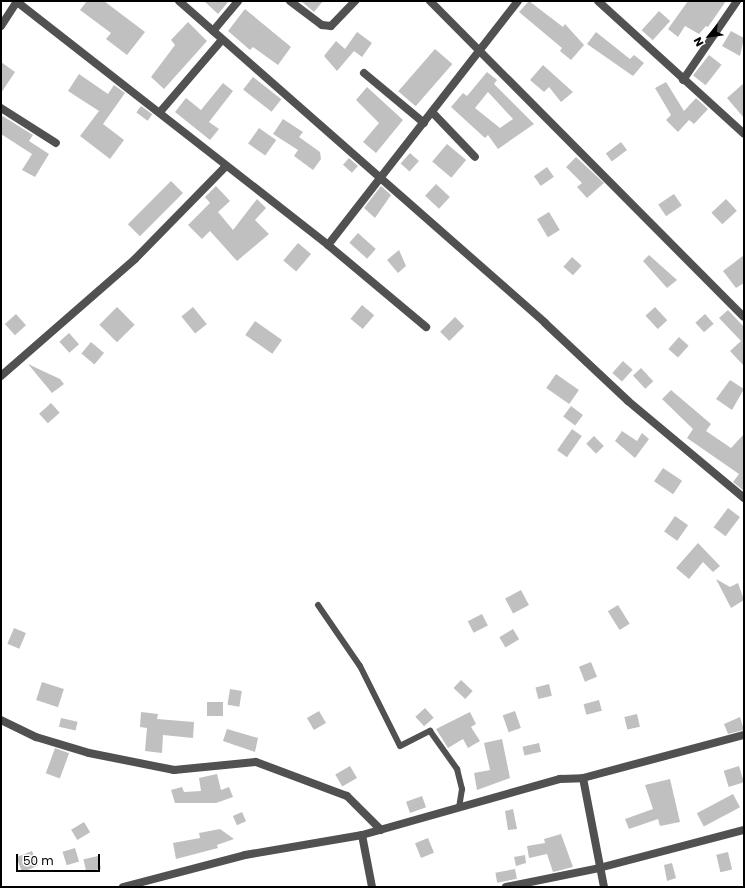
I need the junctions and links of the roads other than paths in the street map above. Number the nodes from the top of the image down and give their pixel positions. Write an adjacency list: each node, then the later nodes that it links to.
1 (16, 1): 10 (street); 17 (street)
2 (178, 1): 11 (street)
3 (238, 1): 11 (street)
4 (290, 1): 5 (street)
5 (355, 1)
6 (430, 1): 13 (street)
7 (518, 1): 13 (street)
8 (598, 1): 15 (street)
9 (737, 1): 15 (street)
10 (1, 26)
11 (213, 31): 12 (street)
12 (222, 40): 17 (street); 24 (street)
13 (481, 49): 18 (street); 26 (street)
14 (364, 73): 19 (street)
15 (683, 80): 20 (street)
16 (1, 108): 21 (street)
17 (160, 112): 23 (street)
18 (432, 112): 19 (street); 22 (street)
19 (424, 123): 24 (street)
20 (744, 134)
21 (56, 143)
22 (475, 157)
23 (226, 166): 25 (street); 28 (street)
24 (382, 178): 25 (street); 29 (street)
25 (328, 245): 27 (street)
26 (744, 317)
27 (426, 327)
28 (1, 376)
29 (744, 498)
30 (318, 605): 34 (lane)
31 (1, 720): 35 (street)
32 (744, 735): 33 (street)
33 (583, 778): 34 (street); 38 (street)
34 (459, 808): 35 (street)
35 (381, 830): 37 (street)
36 (744, 830): 38 (street)
37 (362, 835): 39 (street); 41 (street)
38 (599, 868): 42 (street); 43 (street)
39 (153, 883): 40 (street)
40 (123, 887)
41 (372, 887)
42 (506, 887)
43 (604, 887)

